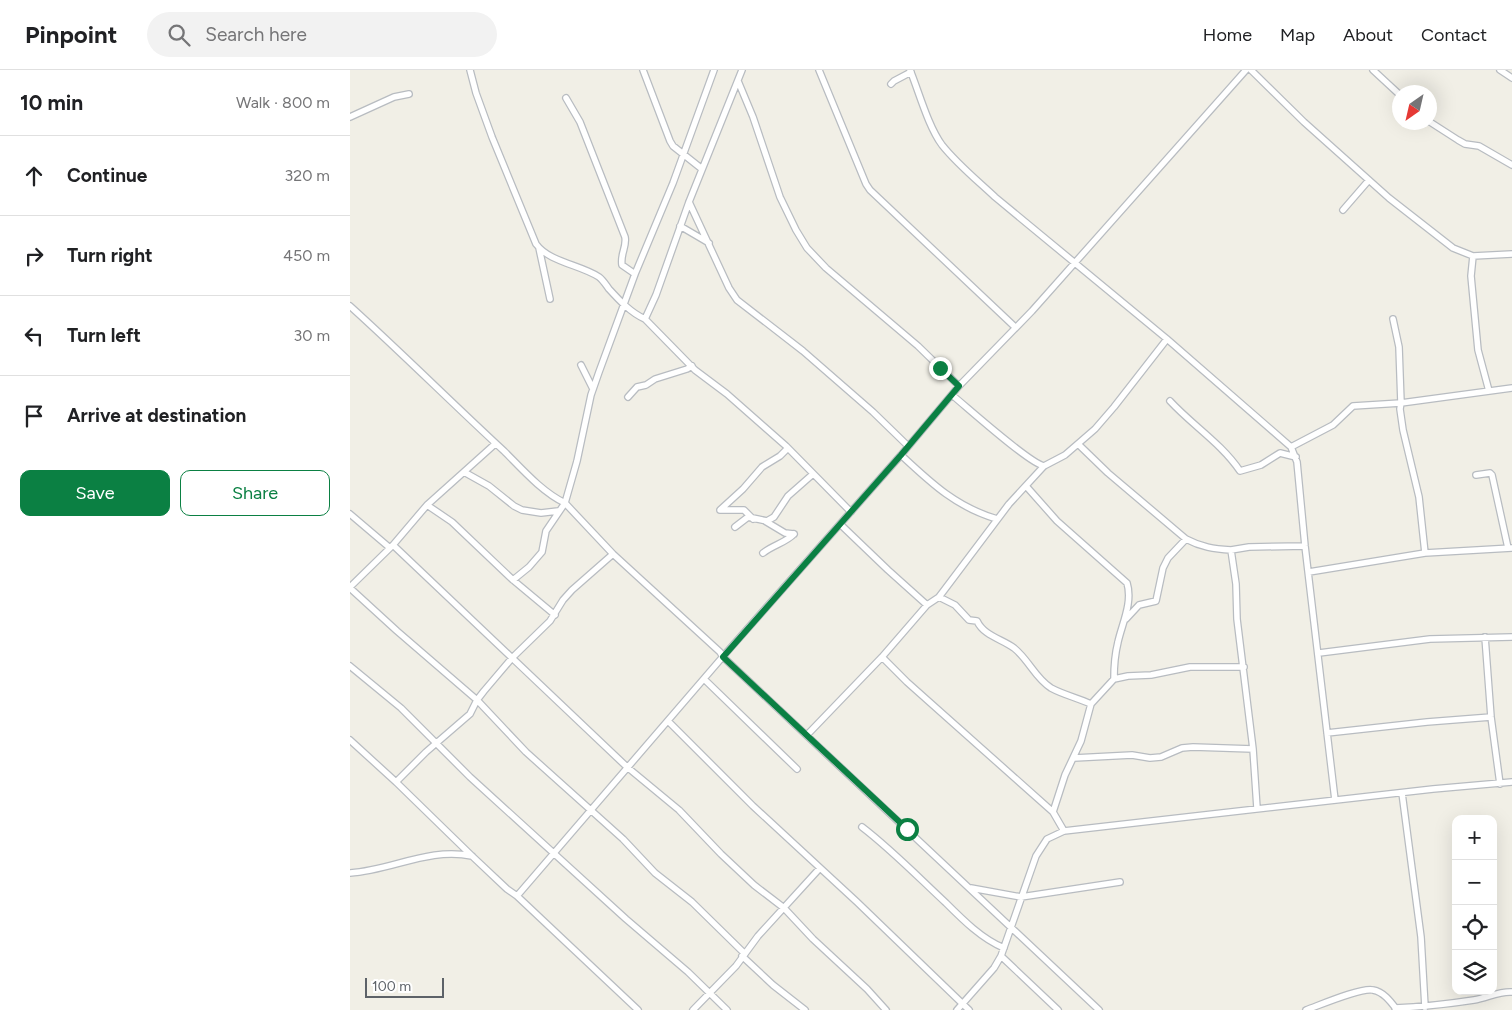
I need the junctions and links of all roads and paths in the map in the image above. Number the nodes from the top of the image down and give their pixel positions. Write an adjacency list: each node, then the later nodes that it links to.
1 (470, 70): 27 (street)
2 (643, 70): 19 (street)
3 (714, 70): 19 (street)
4 (742, 70): 12 (street)
5 (819, 70): 37 (street)
6 (1252, 70): 22 (street)
7 (1373, 70): 14 (street)
8 (1500, 70): 11 (street)
9 (910, 71): 13 (street); 30 (street)
10 (1242, 71): 30 (street)
11 (1512, 78)
12 (738, 81): 21 (street); 41 (street)
13 (891, 84)
14 (1392, 88)
15 (409, 94): 17 (street)
16 (566, 98): 31 (street)
17 (350, 117)
18 (1437, 126): 20 (street)
19 (684, 153): 21 (street); 31 (street)
20 (1512, 165)
21 (702, 169): 23 (street)
22 (1369, 180): 24 (street); 29 (street)
23 (689, 202): 25 (street); 26 (street)
24 (1343, 210)
25 (680, 226): 26 (street); 35 (street)
26 (710, 243): 51 (street)
27 (539, 248): 32 (street); 33 (street)
28 (1512, 254): 29 (street)
29 (1473, 256): 44 (street)
30 (1075, 262): 37 (street); 38 (street)
31 (635, 274): 33 (street)
32 (550, 299)
33 (625, 304): 35 (street); 43 (street)
34 (350, 306): 49 (street)
35 (645, 319): 40 (street)
36 (1393, 319): 48 (street)
37 (1016, 327): 41 (street)
38 (1167, 339): 50 (street); 52 (street)
39 (581, 365): 43 (street)
40 (692, 366): 46 (street); 53 (street)
41 (959, 386): 45 (street)
42 (1512, 388): 44 (street)
43 (593, 389): 61 (street)
44 (1490, 391): 48 (street)
45 (952, 395): 51 (street); 56 (street)
46 (628, 397)
47 (1170, 401): 55 (street)
48 (1401, 403): 52 (street); 77 (street)
49 (495, 444): 57 (street); 61 (street)
50 (1078, 444): 56 (street); 71 (street)
51 (908, 446): 54 (street)
52 (1291, 447): 55 (street)
53 (788, 448): 58 (street); 66 (street)
54 (901, 455): 64 (street); 67 (street)
55 (1296, 457): 73 (street)
56 (1042, 467): 60 (street)
57 (464, 472): 62 (street); 63 (street)
58 (813, 474): 64 (street); 68 (street)
59 (1476, 475): 74 (street)
60 (1026, 486): 67 (street); 87 (street)
61 (565, 503): 63 (street); 78 (street)
62 (427, 505): 72 (street); 80 (street)
63 (558, 511): 80 (street)
64 (851, 512): 69 (street)
65 (350, 514): 72 (street)
66 (753, 519): 68 (street); 70 (street)
67 (997, 519): 82 (street)
68 (765, 521): 76 (street)
69 (840, 524): 83 (street); 91 (street)
70 (735, 527)
71 (1186, 539): 75 (street); 87 (street)
72 (392, 546): 81 (street); 93 (street)
73 (1305, 546): 75 (street); 79 (street)
74 (1510, 548): 77 (street)
75 (1230, 550): 95 (street)
76 (763, 553)
77 (1425, 553): 79 (street)
78 (613, 554): 85 (street); 91 (street)
79 (1309, 572): 90 (street)
80 (513, 580): 84 (street)
81 (350, 587): 98 (street)
82 (939, 598): 83 (street); 99 (street)
83 (927, 605): 92 (street)
84 (547, 609): 85 (street); 86 (street)
85 (555, 615): 86 (street)
86 (550, 621): 93 (street)
87 (1124, 621): 97 (street)
88 (1485, 637): 89 (street); 90 (street); 100 (street)
89 (1512, 637)
90 (1318, 652): 102 (street)
91 (723, 657): 96 (street); 103 (street)
92 (882, 657): 103 (street); 117 (street)
93 (512, 658): 98 (street); 108 (street)
94 (350, 666): 105 (street)
95 (1244, 667): 97 (street); 106 (street)
96 (704, 679): 101 (street); 109 (street)
97 (1114, 679): 99 (street)
98 (477, 700): 105 (street); 116 (street)
99 (1091, 704): 107 (street)
100 (1491, 717): 102 (street); 112 (street)
101 (668, 721): 108 (street); 122 (street)
102 (1328, 733): 114 (street)
103 (807, 735): 125 (street)
104 (350, 740): 110 (street)
105 (437, 743): 110 (street); 120 (street)
106 (1253, 749): 107 (street); 115 (street)
107 (1074, 758): 117 (street)
108 (627, 768): 116 (street); 128 (street)
109 (797, 769)
110 (396, 782): 121 (street)
111 (1512, 782): 112 (street)
112 (1500, 784): 113 (street)
113 (1402, 793): 114 (street); 136 (street)
114 (1335, 800): 115 (street)
115 (1257, 808): 119 (street)
116 (591, 810): 120 (street); 131 (street)
117 (1053, 812): 119 (street)
118 (862, 827): 130 (street)
119 (1064, 831): 127 (street)
120 (554, 853): 126 (street); 133 (street)
121 (472, 856): 123 (street); 126 (street)
122 (820, 868): 128 (street); 135 (street)
123 (350, 873)
124 (1120, 882): 127 (street)
125 (970, 888): 127 (street); 129 (street)
126 (517, 896): 138 (street)
127 (1021, 897): 129 (street)
128 (784, 908): 131 (street); 142 (street)
129 (1011, 927): 130 (street); 146 (street)
130 (1004, 948): 132 (street)
131 (743, 954): 133 (street); 141 (street)
132 (1001, 956): 135 (street); 145 (street)
133 (708, 992): 139 (street); 140 (street)
134 (1512, 992): 136 (street)
135 (962, 1004): 143 (street); 144 (street)
136 (1425, 1007): 137 (street)
137 (1396, 1009): 147 (street)
138 (638, 1010)
139 (693, 1010)
140 (727, 1010)
141 (805, 1010)
142 (886, 1010)
143 (956, 1010)
144 (969, 1010)
145 (1058, 1010)
146 (1099, 1010)
147 (1306, 1010)

